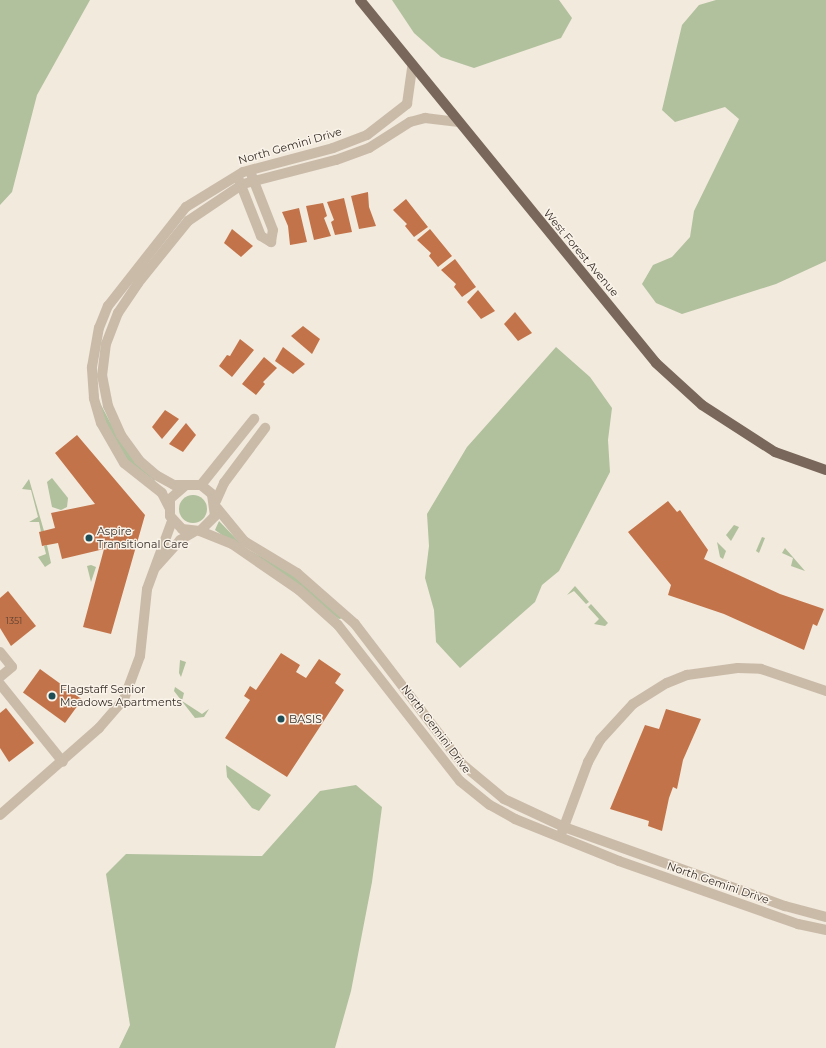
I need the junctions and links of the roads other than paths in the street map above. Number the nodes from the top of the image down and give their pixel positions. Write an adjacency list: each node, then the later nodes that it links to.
1 (360, 0): 2 (main road, West Forest Avenue)
2 (412, 68): 3 (main road, West Forest Avenue); 4 (street, North Gemini Drive)
3 (457, 122): 6 (street, North Gemini Drive); 10 (main road, West Forest Avenue)
4 (250, 170): 5 (street, North Gemini Drive); 6 (street)
5 (237, 174): 7 (street); 14 (street, North Gemini Drive)
6 (254, 180): 7 (street, North Gemini Drive); 7 (street)
7 (240, 185): 11 (street, North Gemini Drive)
8 (254, 419): 12 (street)
9 (265, 428): 13 (street)
10 (826, 470)
11 (186, 485): 12 (street, North Gemini Drive); 14 (street)
12 (200, 485): 13 (street, North Gemini Drive)
13 (216, 505): 16 (street); 24 (street, North Gemini Drive)
14 (169, 506): 15 (street, North Gemini Drive)
15 (172, 521): 16 (street, North Gemini Drive); 17 (street)
16 (197, 531): 17 (street); 25 (street, North Gemini Drive)
17 (155, 568): 22 (street)
18 (0, 652): 19 (street)
19 (0, 677)
20 (0, 684): 22 (street)
21 (826, 691): 24 (street)
22 (63, 762): 23 (street)
23 (0, 815)
24 (564, 827): 25 (street); 26 (street, North Gemini Drive)
25 (561, 838): 27 (street, North Gemini Drive)
26 (826, 917)
27 (826, 930)

